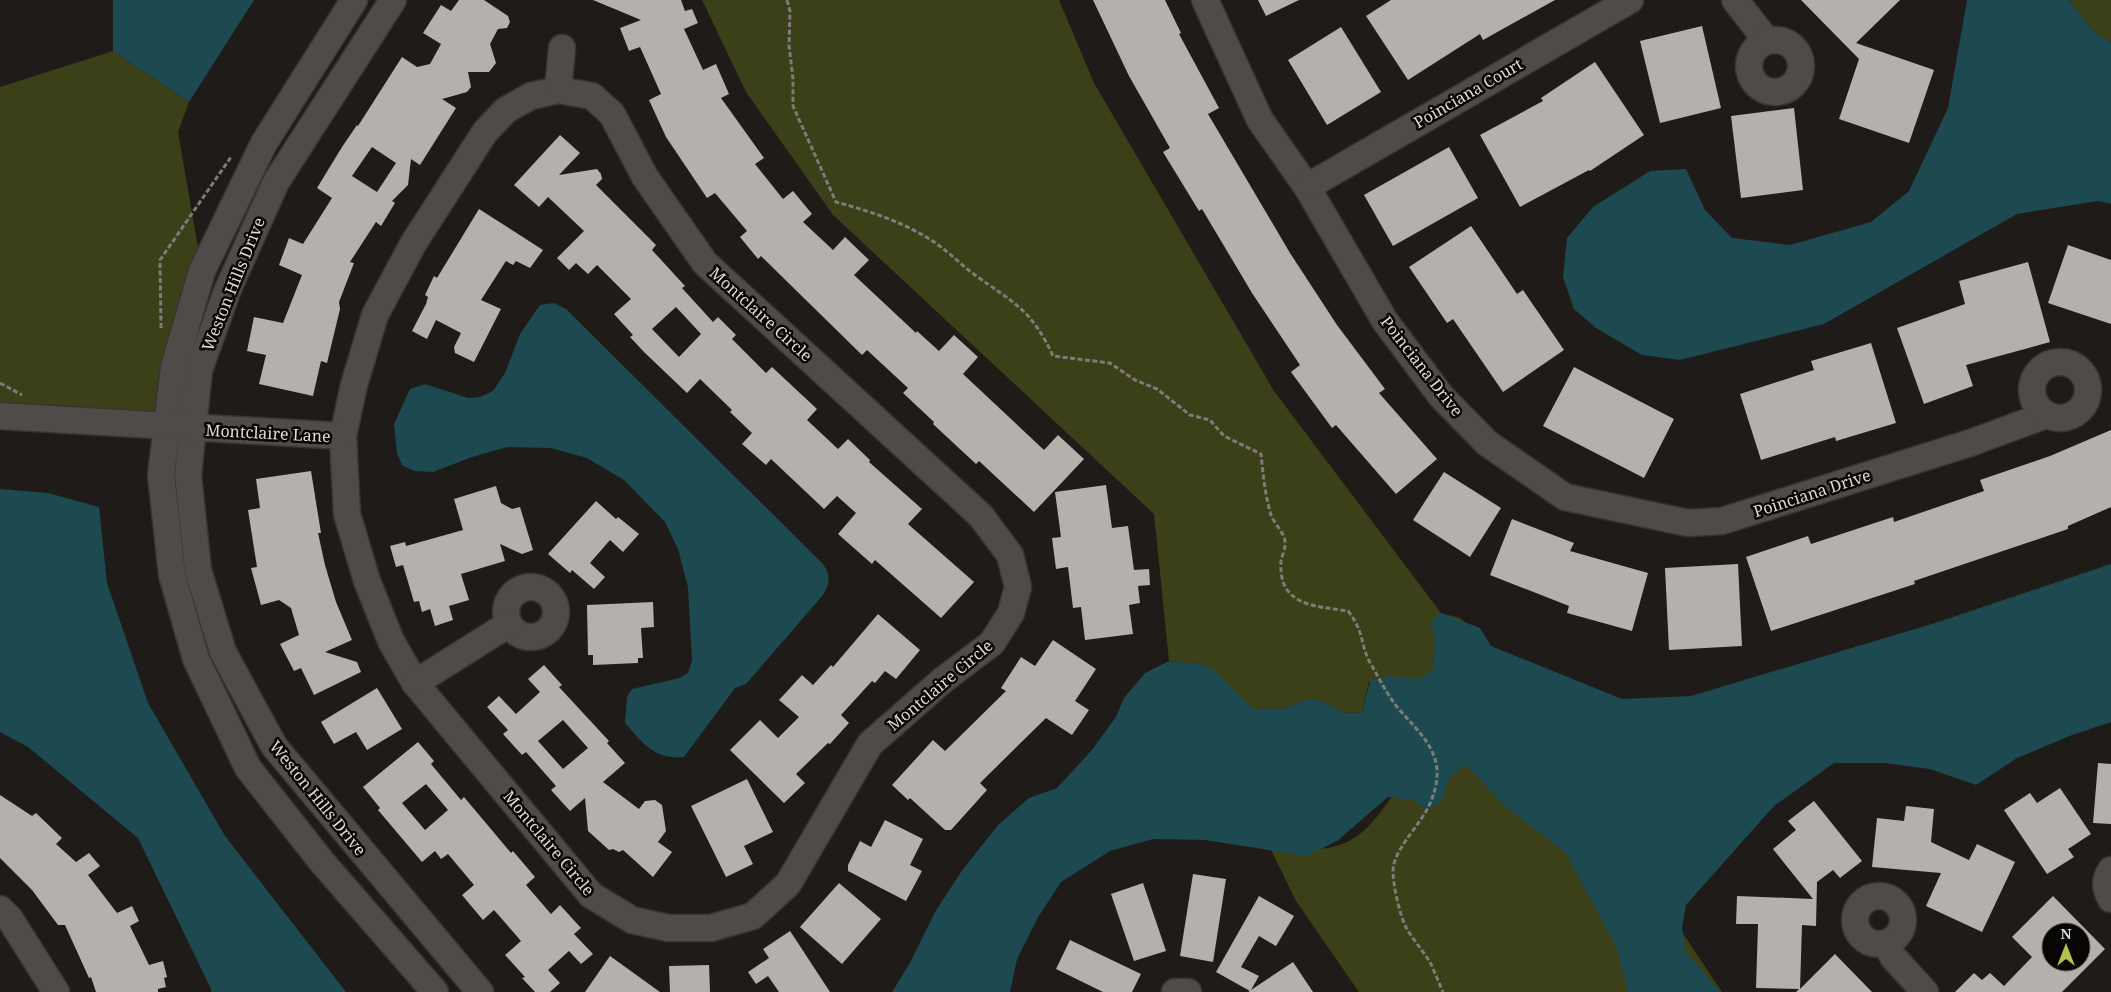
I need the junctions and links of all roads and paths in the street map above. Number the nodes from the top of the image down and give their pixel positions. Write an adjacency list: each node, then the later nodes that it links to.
1 (354, 0): 15 (street, Weston Hills Drive)
2 (394, 0): 16 (street, Weston Hills Drive)
3 (787, 0): 29 (path)
4 (1205, 0): 11 (street, Poinciana Drive)
5 (1630, 0): 11 (street, Poinciana Court)
6 (1735, 0): 7 (street)
7 (1766, 41)
8 (562, 48): 9 (street)
9 (558, 90): 17 (street, Montclaire Circle); 19 (street, Montclaire Circle)
10 (234, 152): 12 (path)
11 (1307, 187): 13 (street, Poinciana Drive)
12 (160, 335)
13 (2046, 414)
14 (0, 416): 15 (street, Montclaire Lane)
15 (168, 425): 16 (street, Montclaire Lane); 25 (street, Weston Hills Drive)
16 (193, 429): 17 (street, Montclaire Lane); 26 (street, Weston Hills Drive)
17 (343, 436): 19 (street, Montclaire Circle)
18 (509, 624): 19 (street)
19 (415, 683)
20 (2111, 870): 21 (street)
21 (2111, 899)
22 (0, 909): 24 (street)
23 (1886, 943): 30 (street)
24 (56, 992)
25 (435, 992)
26 (480, 992)
27 (1175, 992): 28 (street)
28 (1188, 992)
29 (1443, 992)
30 (1925, 992)

